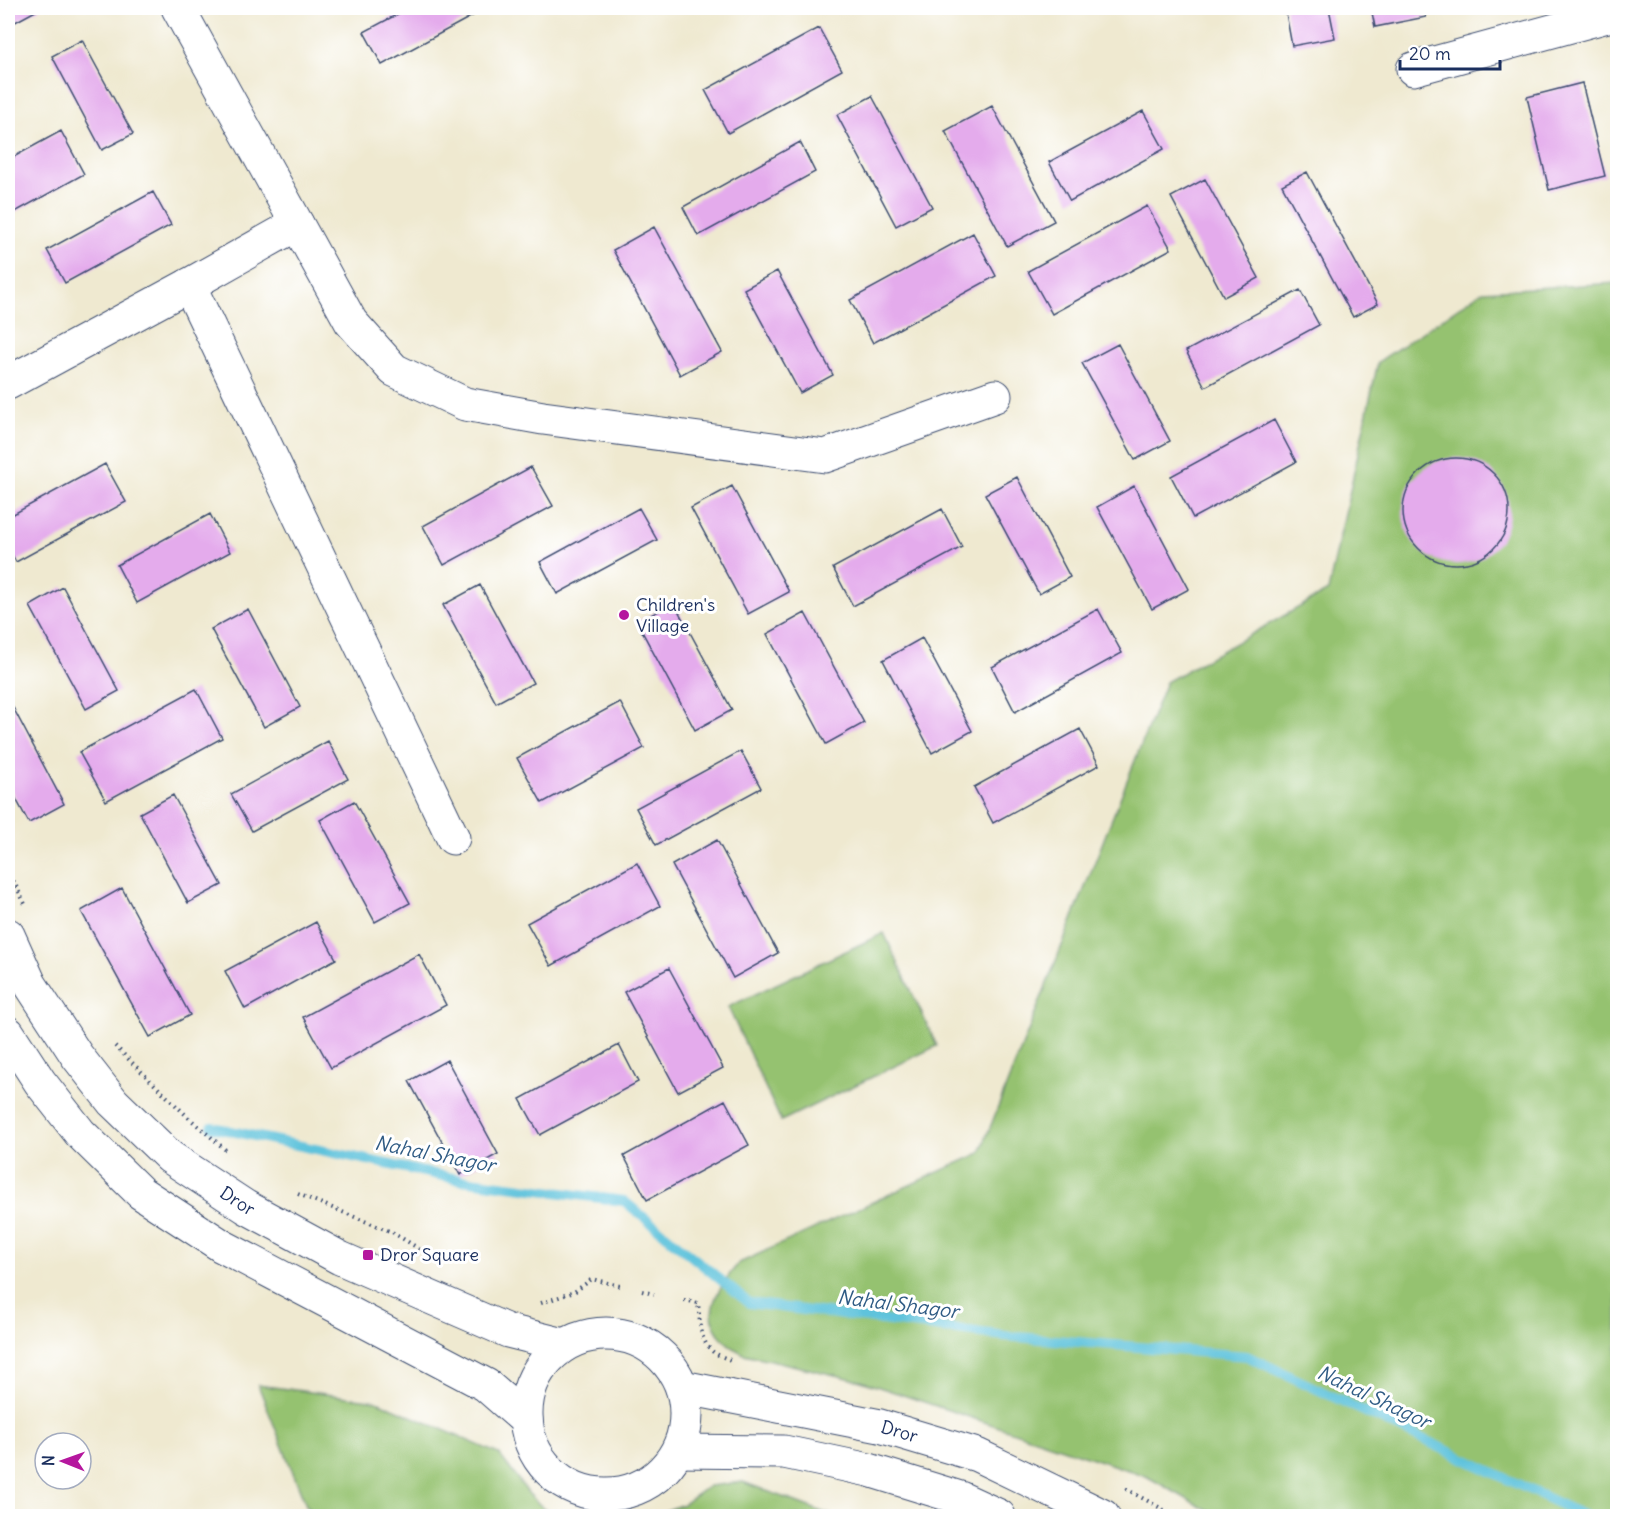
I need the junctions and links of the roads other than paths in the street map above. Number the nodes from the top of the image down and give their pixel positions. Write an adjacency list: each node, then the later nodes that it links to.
1 (178, 8): 4 (street)
2 (1617, 13): 3 (street)
3 (1413, 69)
4 (297, 224): 5 (street); 7 (street)
5 (189, 285): 6 (street); 8 (street)
6 (8, 383)
7 (995, 396)
8 (453, 838)
9 (8, 935): 11 (street, Dror)
10 (8, 1033): 13 (street)
11 (564, 1345): 12 (street); 13 (street)
12 (682, 1387): 14 (street); 16 (street, Dror)
13 (526, 1420): 14 (street)
14 (678, 1451): 15 (street)
15 (999, 1516)
16 (1103, 1516)

